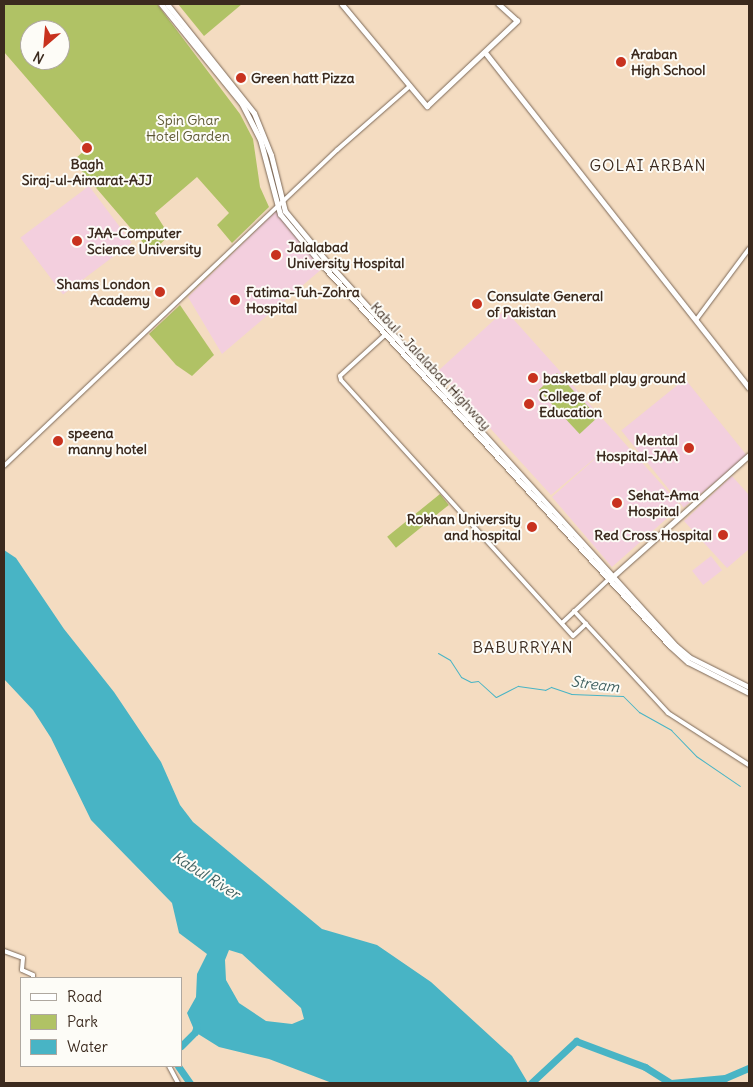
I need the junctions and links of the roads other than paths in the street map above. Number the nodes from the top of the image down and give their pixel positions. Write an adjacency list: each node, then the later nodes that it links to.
1 (161, 4): 7 (highway, Kabul - Jalalabad Highway)
2 (167, 4): 7 (highway, Kabul - Jalalabad Highway)
3 (342, 4): 6 (main road)
4 (498, 4): 5 (main road)
5 (485, 52): 6 (main road); 9 (main road)
6 (410, 86): 7 (street)
7 (280, 206): 10 (highway, Kabul - Jalalabad Highway); 13 (street)
8 (749, 249): 9 (street)
9 (696, 320): 11 (main road)
10 (388, 332): 14 (highway, Kabul - Jalalabad Highway); 16 (street)
11 (749, 388)
12 (749, 455): 14 (main road)
13 (4, 466)
14 (611, 578): 15 (street); 18 (highway, Kabul - Jalalabad Highway); 19 (highway, Kabul - Jalalabad Highway)
15 (574, 611): 16 (street); 17 (street)
16 (562, 623): 17 (street)
17 (586, 624): 20 (street)
18 (749, 687)
19 (749, 693)
20 (749, 764)
21 (4, 951): 22 (street)
22 (33, 977)
23 (170, 1067): 24 (street)
24 (178, 1083)

